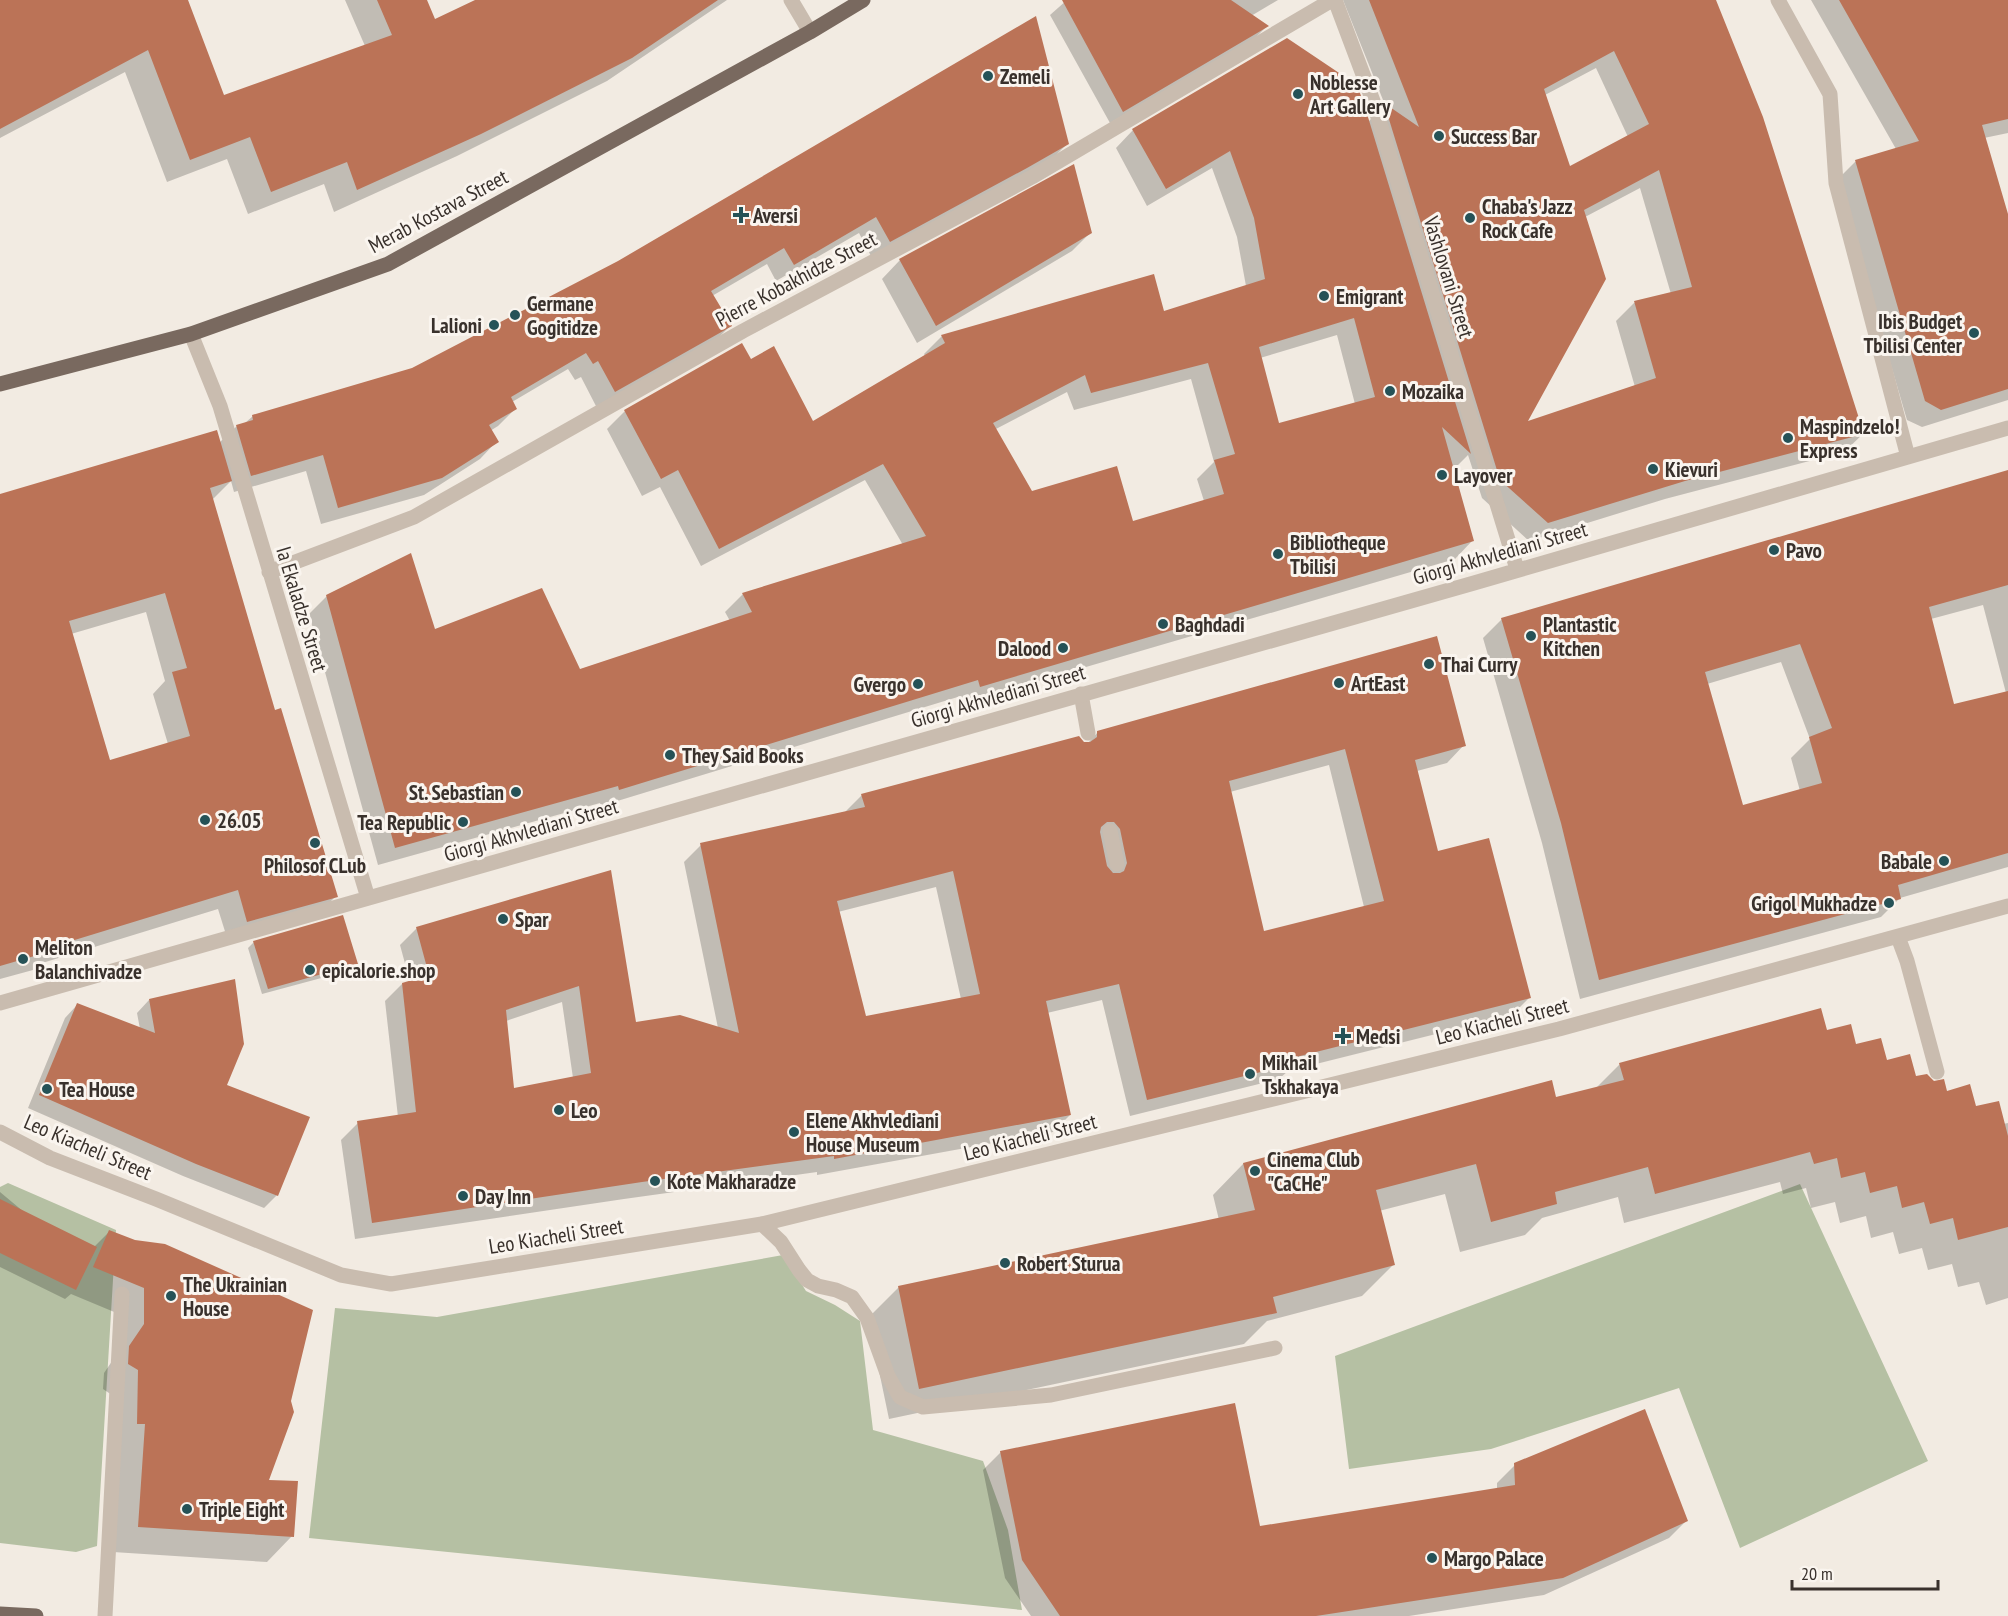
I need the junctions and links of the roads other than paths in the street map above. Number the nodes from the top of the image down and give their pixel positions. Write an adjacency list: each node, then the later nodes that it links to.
1 (791, 0): 5 (street)
2 (863, 0): 5 (main road, Merab Kostava Street)
3 (1333, 0): 10 (street, Vashlovani Street); 11 (street, Pierre Kobakhidze Street)
4 (1778, 0): 9 (street)
5 (810, 32): 6 (main road, Merab Kostava Street)
6 (191, 334): 7 (main road, Merab Kostava Street); 11 (street, Ia Ekaladze Street)
7 (0, 384)
8 (2008, 428): 9 (street, Giorgi Akhvlediani Street)
9 (1908, 457): 10 (street, Giorgi Akhvlediani Street)
10 (1517, 569): 12 (street, Giorgi Akhvlediani Street)
11 (269, 572): 16 (street, Ia Ekaladze Street)
12 (1081, 694): 13 (street); 16 (street, Giorgi Akhvlediani Street)
13 (1088, 733)
14 (1110, 831): 15 (street)
15 (1117, 864)
16 (368, 898): 19 (street, Giorgi Akhvlediani Street)
17 (2008, 906): 18 (street, Leo Kiacheli Street)
18 (1898, 937): 20 (street); 22 (street, Leo Kiacheli Street)
19 (0, 1003)
20 (1937, 1072)
21 (0, 1132): 22 (street, Leo Kiacheli Street)
22 (762, 1224): 24 (street)
23 (122, 1294): 27 (street)
24 (1275, 1348)
25 (0, 1614): 26 (main road)
26 (36, 1616)
27 (105, 1616)

